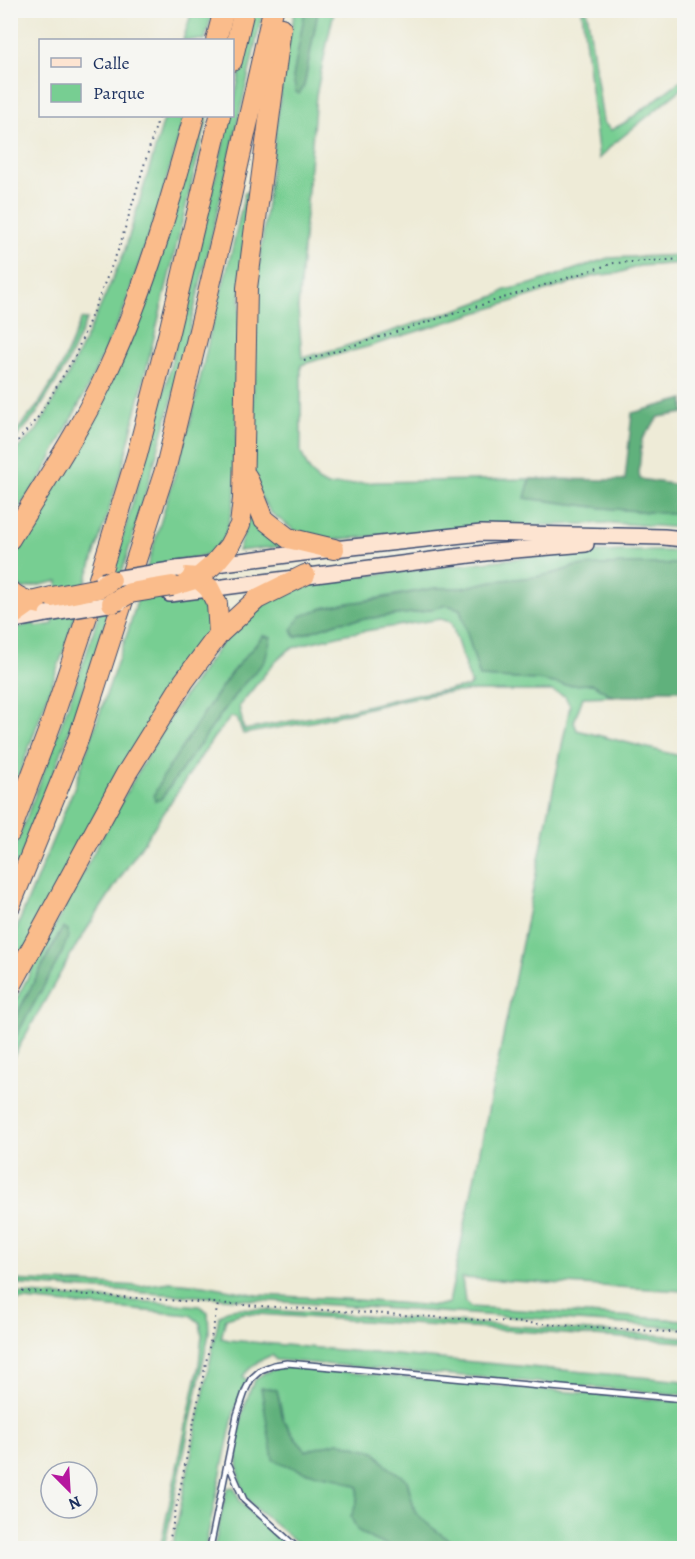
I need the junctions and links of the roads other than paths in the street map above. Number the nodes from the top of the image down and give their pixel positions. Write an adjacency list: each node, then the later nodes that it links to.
1 (224, 10): 5 (highway)
2 (244, 10): 6 (highway)
3 (273, 10): 22 (highway)
4 (284, 10): 9 (highway)
5 (216, 39)
6 (234, 53)
7 (194, 117): 11 (highway)
8 (220, 117): 21 (highway)
9 (243, 469): 13 (highway); 14 (highway)
10 (664, 537): 12 (street); 13 (street); 15 (street)
11 (10, 539)
12 (684, 539)
13 (334, 549): 14 (street)
14 (214, 564): 16 (street); 17 (highway)
15 (305, 575): 17 (street); 20 (highway)
16 (173, 581): 17 (highway); 18 (highway, bridge); 18 (highway, bridge)
17 (203, 583): 20 (highway)
18 (34, 599): 19 (highway)
19 (10, 619)
20 (219, 634): 23 (highway)
21 (10, 833)
22 (10, 906)
23 (10, 988)
24 (684, 1399): 25 (lane)
25 (228, 1463): 26 (lane); 27 (lane)
26 (210, 1548)
27 (297, 1548)

